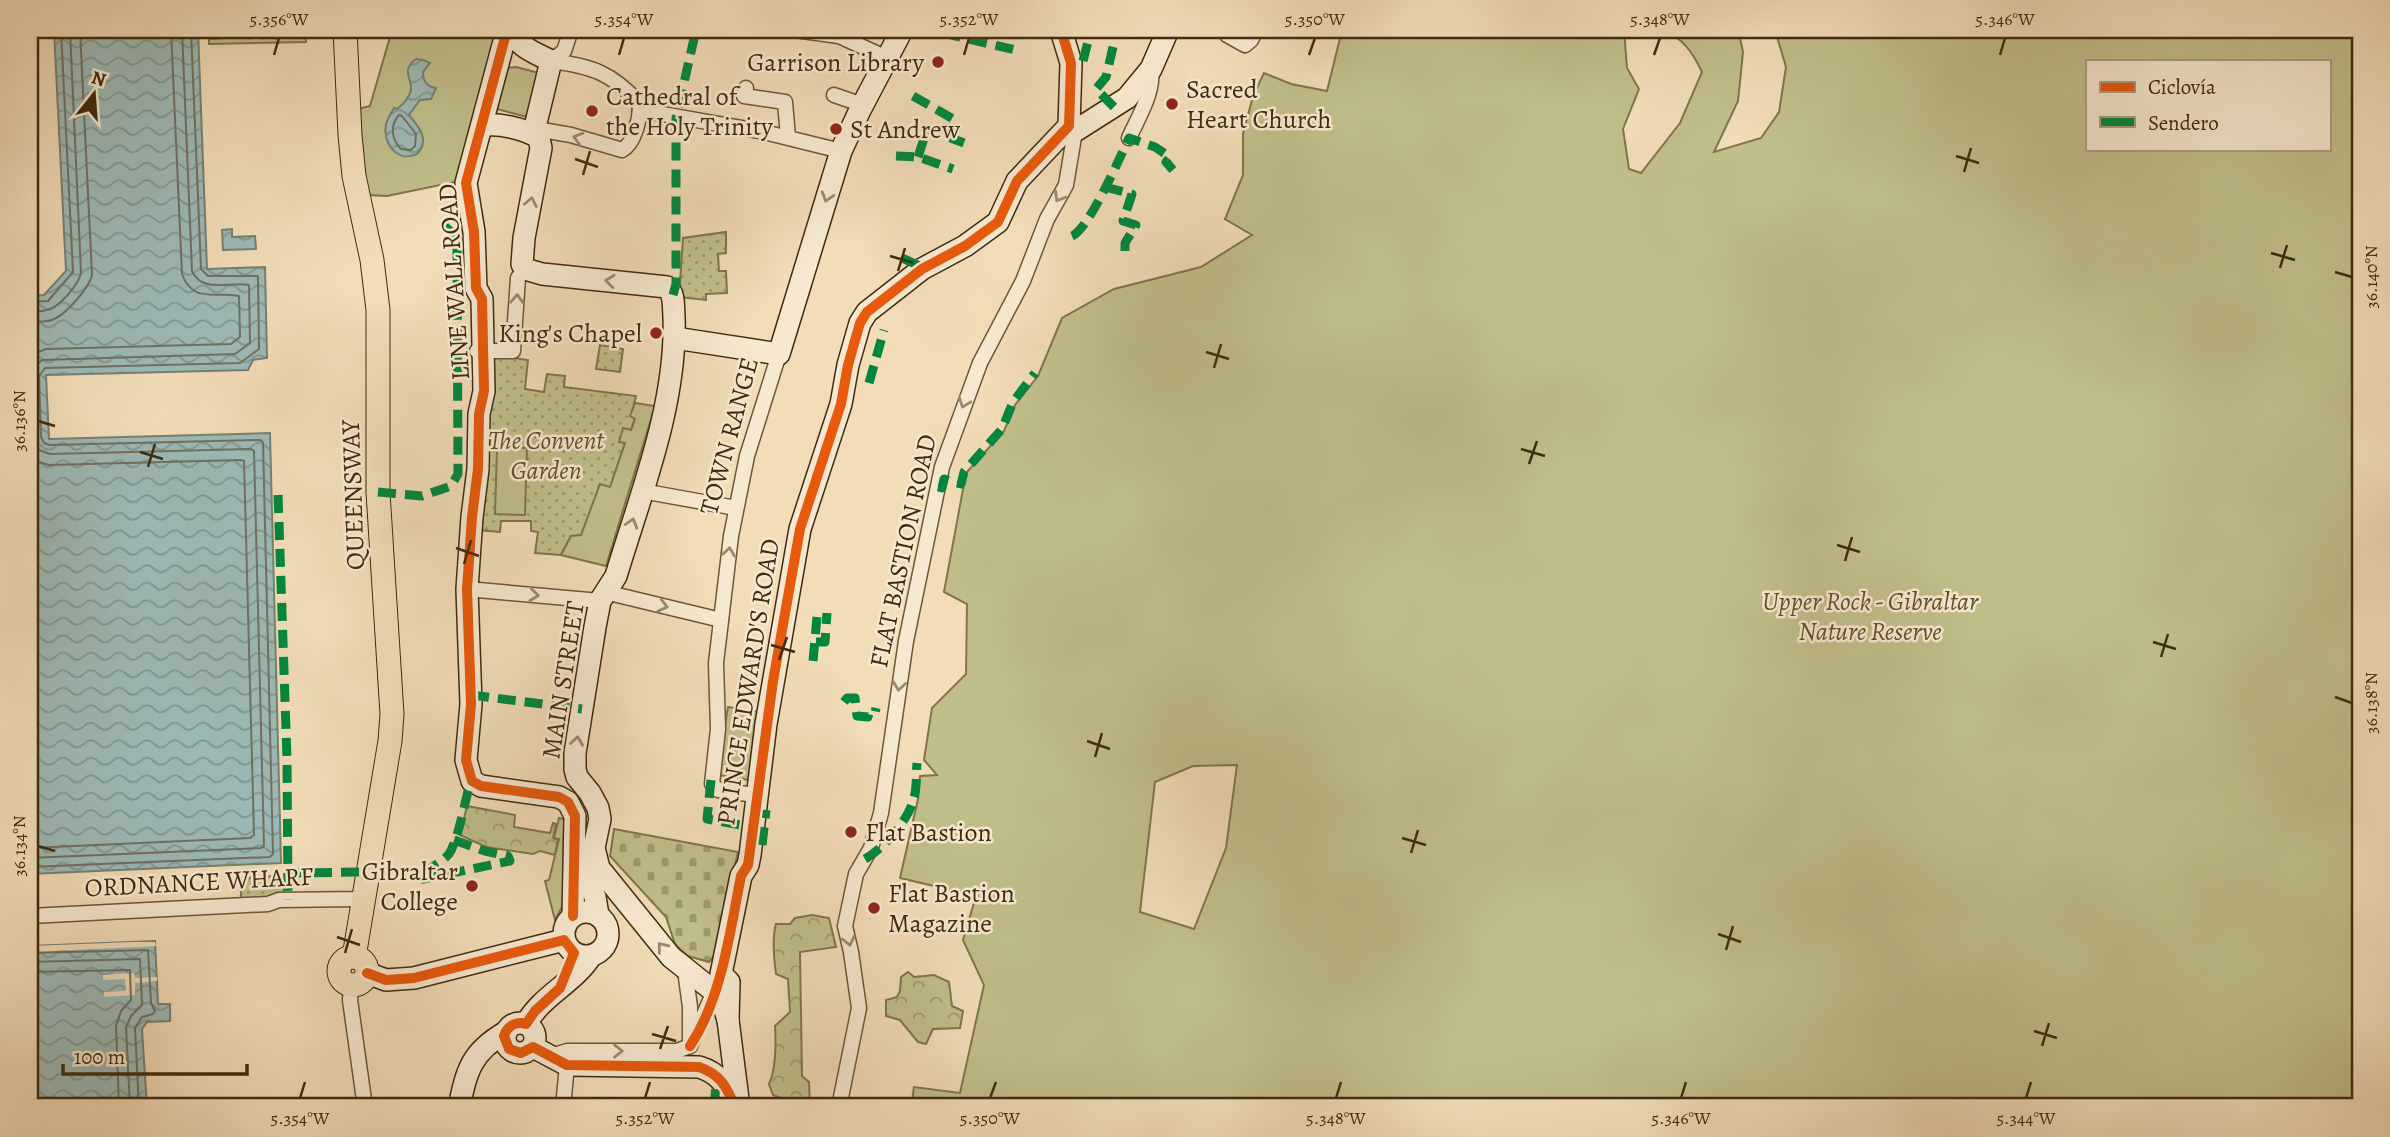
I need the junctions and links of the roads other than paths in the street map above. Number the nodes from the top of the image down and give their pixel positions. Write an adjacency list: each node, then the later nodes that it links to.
1 (345, 30): 37 (main road, QUEENSWAY)
2 (507, 30): 16 (street, LINE WALL ROAD)
3 (512, 30): 12 (street)
4 (571, 30): 12 (street)
5 (795, 30): 11 (street)
6 (902, 30): 11 (street, TOWN RANGE)
7 (1061, 30): 21 (street)
8 (1168, 30): 13 (street, PRINCE EDWARD'S ROAD)
9 (1223, 30): 10 (street)
10 (1256, 30)
11 (887, 58): 17 (street, TOWN RANGE)
12 (551, 61): 18 (street); 20 (street)
13 (1151, 69): 21 (street, PRINCE EDWARD'S ROAD); 23 (street)
14 (746, 88): 22 (street)
15 (834, 96): 17 (street)
16 (488, 104): 19 (street, LINE WALL ROAD); 20 (street)
17 (861, 107): 24 (street, TOWN RANGE)
18 (640, 110): 20 (street, one-way to 20); 22 (street)
19 (482, 126): 20 (street); 27 (street, LINE WALL ROAD)
20 (537, 127): 25 (street, one-way to 20)
21 (1069, 127): 35 (street, PRINCE EDWARD'S ROAD); 54 (street, FLAT BASTION ROAD, one-way to 54)
22 (788, 137): 24 (street)
23 (1129, 138)
24 (841, 151): 28 (street, TOWN RANGE, one-way to 28)
25 (525, 269): 26 (street, MAIN STREET, one-way to 25); 27 (street, one-way to 25)
26 (675, 338): 28 (street); 29 (street, MAIN STREET)
27 (480, 351): 31 (street, LINE WALL ROAD)
28 (779, 354): 30 (street, TOWN RANGE)
29 (642, 491): 30 (street); 32 (street, MAIN STREET, one-way to 29)
30 (736, 508): 33 (street, TOWN RANGE, one-way to 30)
31 (467, 589): 32 (street, one-way to 32); 36 (street, LINE WALL ROAD)
32 (603, 597): 33 (street, one-way to 33); 34 (street, MAIN STREET, one-way to 32)
33 (721, 620): 35 (street, TOWN RANGE)
34 (577, 777): 36 (street); 40 (street); 41 (street, MAIN STREET)
35 (755, 795): 45 (street, PRINCE EDWARD'S ROAD)
36 (559, 797): 39 (street)
37 (365, 888): 38 (street, ORDNANCE WHARF); 44 (main road, QUEENSWAY)
38 (30, 916)
39 (573, 916): 40 (street); 42 (street)
40 (600, 916): 41 (street); 42 (street)
41 (643, 920): 43 (street, one-way to 41)
42 (576, 949): 44 (street); 46 (street)
43 (685, 970): 45 (street); 48 (street)
44 (357, 972): 51 (street, QUEENSWAY)
45 (718, 982): 48 (street); 50 (street)
46 (526, 1024): 47 (street); 49 (street)
47 (506, 1038): 49 (street); 52 (street)
48 (690, 1046): 49 (street, one-way to 48)
49 (550, 1056): 50 (street); 53 (street)
50 (735, 1102)
51 (365, 1107)
52 (459, 1107)
53 (563, 1107)
54 (839, 1107)

